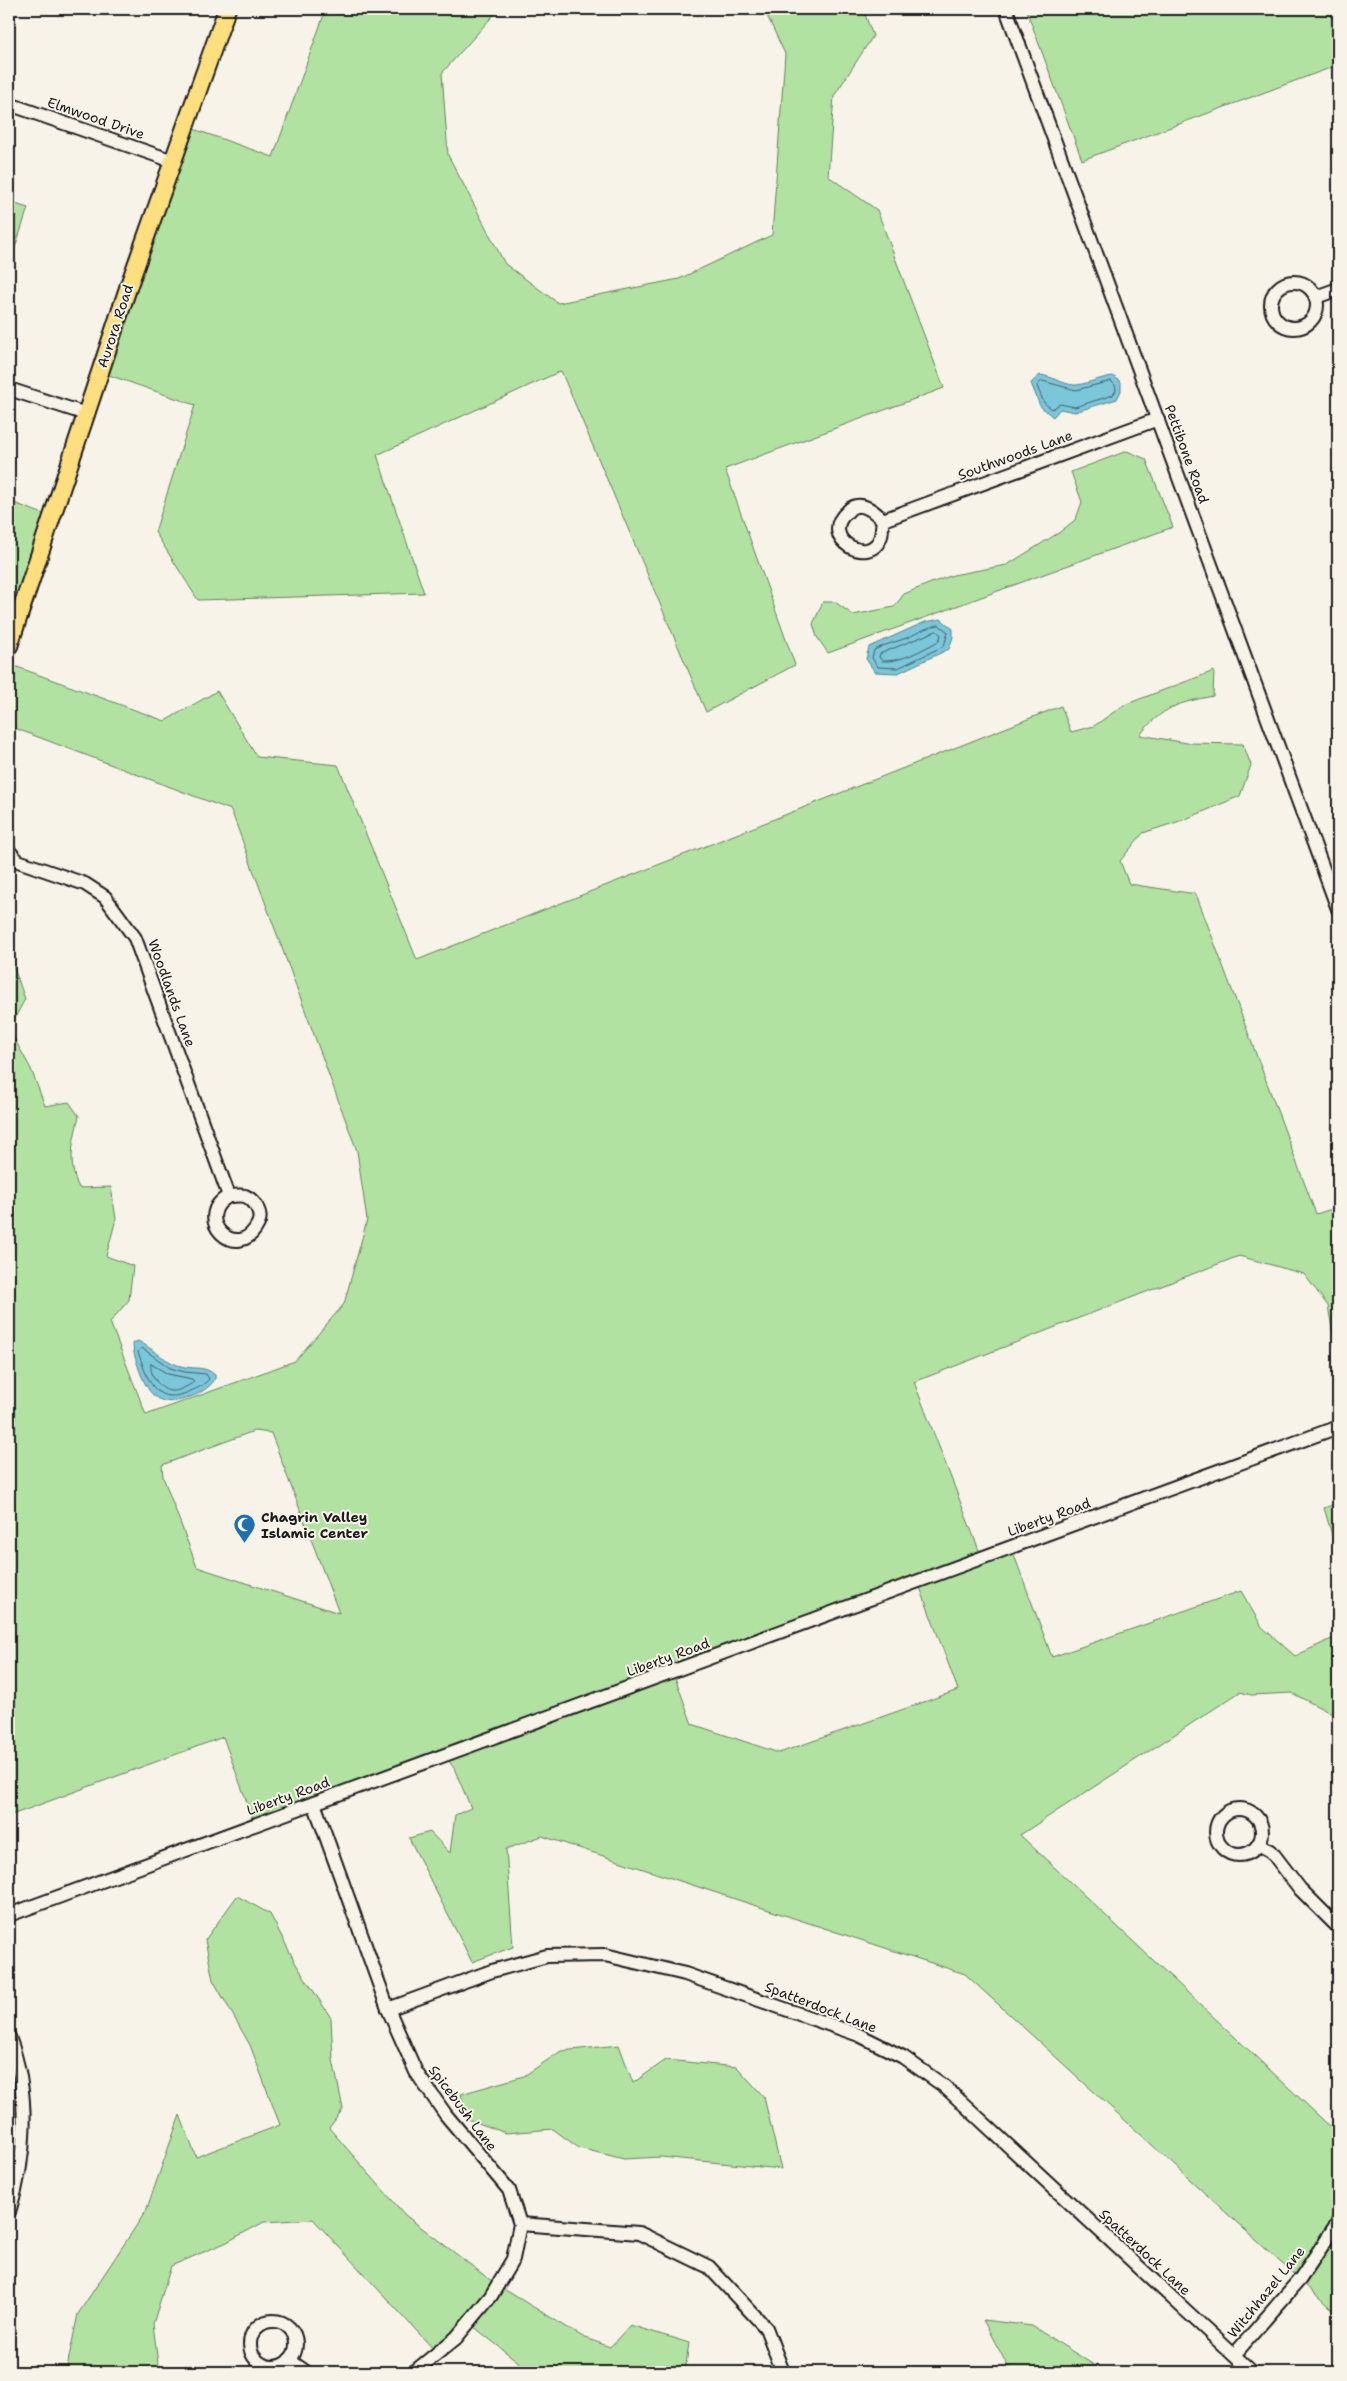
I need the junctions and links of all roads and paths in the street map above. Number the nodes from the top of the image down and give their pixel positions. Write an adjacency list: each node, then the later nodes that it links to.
1 (1006, 9): 9 (street, Pettibone Road)
2 (225, 10): 4 (main road, Aurora Road)
3 (9, 104): 4 (street, Elmwood Drive)
4 (173, 161): 8 (main road, Aurora Road)
5 (1338, 289): 6 (street)
6 (1316, 297)
7 (9, 389): 8 (street)
8 (86, 414): 11 (main road, Aurora Road)
9 (1158, 419): 10 (street, Southwoods Lane); 14 (street, Pettibone Road)
10 (883, 520)
11 (9, 646)
12 (9, 851): 13 (street, Woodlands Lane)
13 (14, 861): 15 (street, Woodlands Lane)
14 (1338, 909)
15 (229, 1196)
16 (1338, 1427): 17 (street, Liberty Road)
17 (314, 1803): 19 (street, Liberty Road); 21 (street, Spicebush Lane)
18 (1258, 1844): 20 (street)
19 (9, 1915)
20 (1338, 1927)
21 (388, 2009): 25 (street, Spicebush Lane); 26 (street, Spatterdock Lane)
22 (9, 2037): 23 (street)
23 (9, 2212)
24 (1338, 2222): 26 (street, Witchhazel Lane)
25 (520, 2224): 29 (street, Spicebush Lane); 30 (street)
26 (1234, 2355): 31 (street, Spatterdock Lane)
27 (289, 2360): 28 (street)
28 (306, 2372)
29 (414, 2372)
30 (783, 2372)
31 (1252, 2372)

